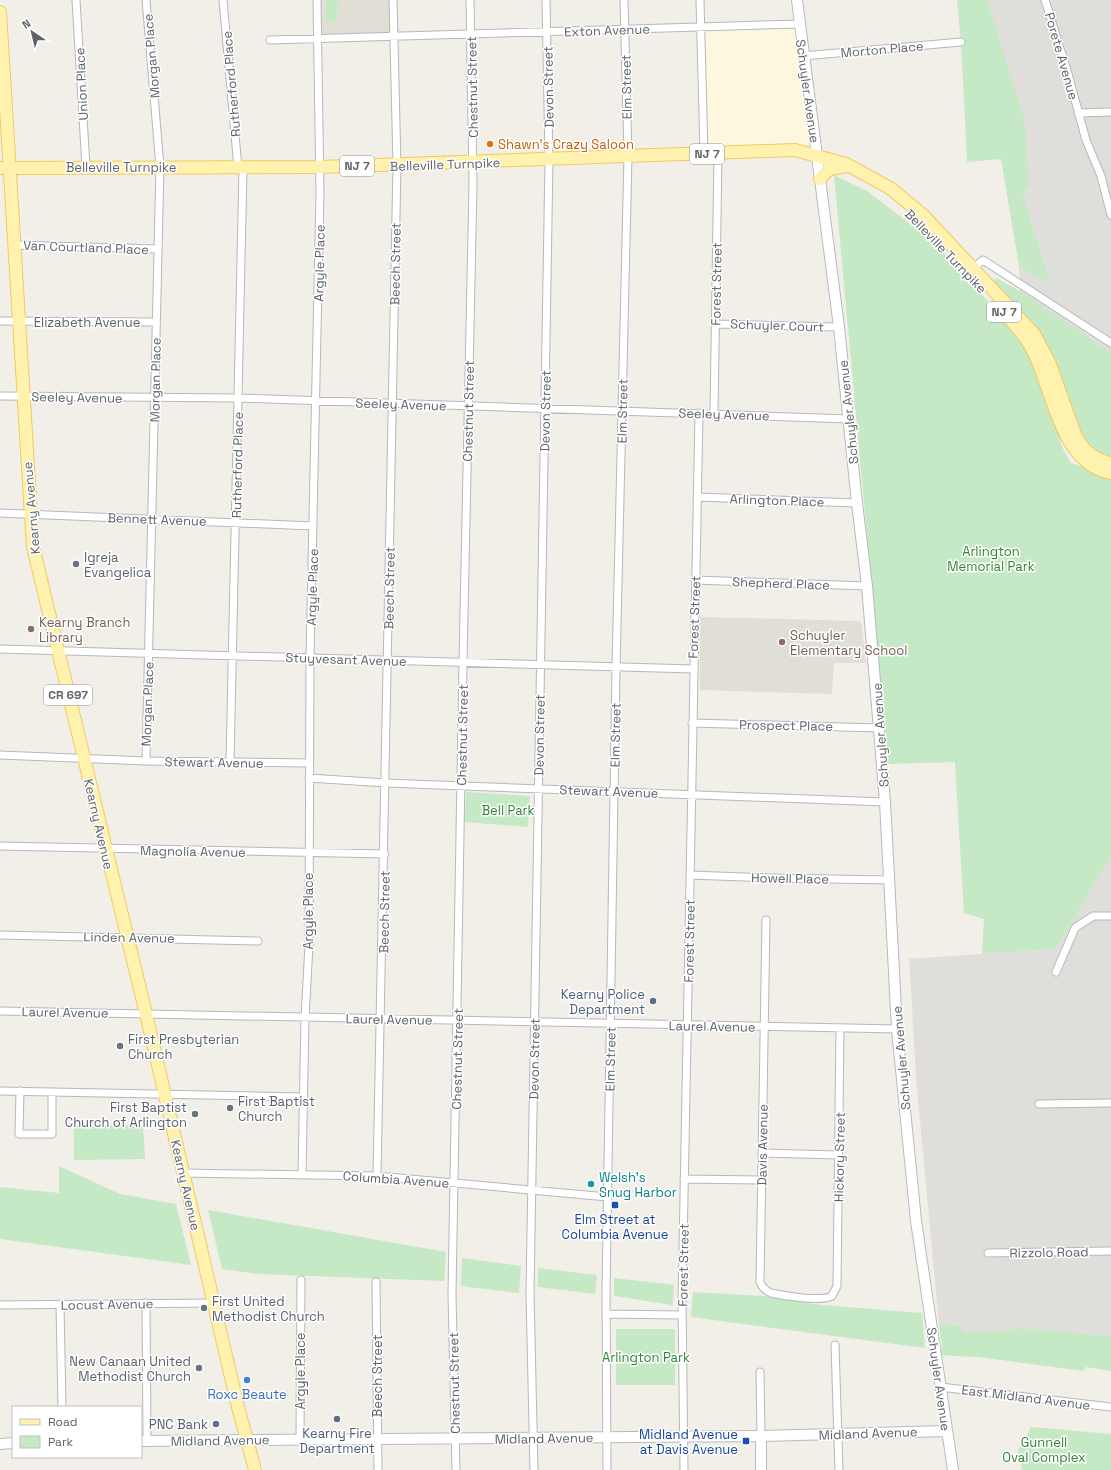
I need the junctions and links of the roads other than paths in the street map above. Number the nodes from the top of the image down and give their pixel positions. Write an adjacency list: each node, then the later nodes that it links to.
1 (76, 0): 33 (street, Union Place)
2 (146, 0): 34 (street, Morgan Place)
3 (223, 0): 37 (street, Rutherford Place)
4 (317, 0): 19 (street, Argyle Place)
5 (393, 0): 18 (street, Beech Street)
6 (470, 0): 17 (street, Chestnut Street)
7 (546, 0): 16 (street, Devon Street)
8 (624, 0): 15 (street, Elm Street)
9 (700, 0): 14 (street)
10 (796, 0): 13 (main road, Schuyler Avenue)
11 (1045, 0): 24 (street, Porete Avenue)
12 (0, 12): 36 (main road, Kearny Avenue)
13 (799, 24): 14 (street, Exton Avenue); 22 (main road, Schuyler Avenue)
14 (700, 27): 15 (street, Exton Avenue); 25 (street)
15 (625, 30): 16 (street, Exton Avenue); 28 (street, Elm Street)
16 (547, 32): 17 (street, Exton Avenue); 29 (street, Devon Street)
17 (471, 33): 18 (street, Exton Avenue); 30 (street, Chestnut Street)
18 (394, 35): 19 (street, Exton Avenue); 31 (street, Beech Street)
19 (318, 38): 20 (street, Exton Avenue); 35 (street, Argyle Place)
20 (270, 40)
21 (961, 42): 22 (street, Morton Place)
22 (803, 56): 27 (main road, Schuyler Avenue)
23 (1111, 112): 24 (street, Porete Avenue)
24 (1078, 113): 40 (street, Porete Avenue)
25 (704, 154): 26 (main road, Belleville Turnpike / NJ 7); 28 (main road, Belleville Turnpike / NJ 7)
26 (718, 154): 27 (main road, Belleville Turnpike / NJ 7); 47 (street, Forest Street)
27 (817, 155): 32 (main road, Belleville Turnpike / NJ 7); 39 (main road, Schuyler Avenue)
28 (628, 156): 29 (main road, Belleville Turnpike / NJ 7); 58 (street, Elm Street)
29 (549, 160): 30 (main road, Belleville Turnpike / NJ 7); 57 (street, Devon Street)
30 (474, 163): 31 (main road, Belleville Turnpike / NJ 7); 56 (street, Chestnut Street)
31 (397, 165): 35 (main road, Belleville Turnpike / NJ 7); 55 (street, Beech Street)
32 (849, 166): 38 (main road, Belleville Turnpike / NJ 7); 39 (main road)
33 (86, 167): 34 (main road, Belleville Turnpike / NJ 7); 36 (main road, Belleville Turnpike / NJ 7)
34 (160, 167): 37 (main road, Belleville Turnpike / NJ 7); 42 (street, Morgan Place)
35 (320, 167): 37 (main road, Belleville Turnpike / NJ 7); 54 (street, Argyle Place)
36 (4, 168): 41 (main road, Kearny Avenue / CR 697)
37 (240, 168): 53 (street, Rutherford Place)
38 (862, 172): 43 (main road, Belleville Turnpike / NJ 7); 63 (main road, Belleville Turnpike / NJ 7)
39 (820, 179): 48 (main road, Schuyler Avenue)
40 (1111, 215)
41 (13, 245): 42 (street, Van Courtland Place); 45 (main road, Kearny Avenue / CR 697)
42 (158, 249): 46 (street, Morgan Place)
43 (973, 268): 49 (street, Belleville Turnpike); 62 (main road, Belleville Turnpike / NJ 7)
44 (0, 321): 45 (street, Elizabeth Avenue)
45 (19, 321): 46 (street, Elizabeth Avenue); 51 (main road, Kearny Avenue / CR 697)
46 (156, 322): 52 (street, Morgan Place)
47 (715, 324): 48 (street, Schuyler Court); 60 (street, Forest Street)
48 (839, 327): 61 (main road, Schuyler Avenue)
49 (1111, 343)
50 (0, 396): 51 (street, Seeley Avenue)
51 (23, 397): 52 (street, Seeley Avenue); 67 (main road, Kearny Avenue / CR 697)
52 (154, 398): 53 (street, Seeley Avenue); 68 (street, Morgan Place)
53 (238, 398): 54 (street, Seeley Avenue); 69 (street, Rutherford Place)
54 (316, 401): 55 (street, Seeley Avenue); 70 (street, Argyle Place)
55 (392, 403): 56 (street, Seeley Avenue); 78 (street, Beech Street)
56 (469, 406): 57 (street, Seeley Avenue); 79 (street, Chestnut Street)
57 (545, 408): 58 (street, Seeley Avenue); 80 (street, Devon Street)
58 (622, 410): 59 (street, Seeley Avenue); 81 (street, Elm Street)
59 (699, 413): 60 (street, Seeley Avenue); 64 (street, Forest Street)
60 (714, 414): 61 (street, Seeley Avenue)
61 (849, 419): 65 (main road, Schuyler Avenue)
62 (1111, 464)
63 (1111, 473)
64 (697, 497): 65 (street, Arlington Place); 71 (street, Forest Street)
65 (857, 503): 72 (main road, Schuyler Avenue)
66 (0, 512): 67 (street, Bennett Avenue)
67 (31, 514): 68 (street, Bennett Avenue); 74 (main road, Kearny Avenue / CR 697)
68 (152, 519): 69 (street, Bennett Avenue); 75 (street, Morgan Place)
69 (236, 522): 70 (street, Bennett Avenue); 76 (street, Rutherford Place)
70 (314, 526): 77 (street, Argyle Place)
71 (695, 580): 72 (street, Shepherd Place); 82 (street, Forest Street)
72 (867, 586): 84 (main road, Schuyler Avenue)
73 (0, 649): 74 (street, Stuyvesant Avenue)
74 (57, 651): 75 (street, Stuyvesant Avenue); 86 (main road, Kearny Avenue / CR 697)
75 (149, 653): 76 (street, Stuyvesant Avenue); 87 (street, Morgan Place)
76 (232, 655): 77 (street, Stuyvesant Avenue); 88 (street, Rutherford Place)
77 (310, 658): 78 (street, Stuyvesant Avenue); 89 (street, Argyle Place)
78 (387, 660): 79 (street, Stuyvesant Avenue); 91 (street, Beech Street)
79 (463, 662): 80 (street, Stuyvesant Avenue); 92 (street, Chestnut Street)
80 (540, 665): 81 (street, Stuyvesant Avenue); 93 (street, Devon Street)
81 (616, 668): 82 (street, Stuyvesant Avenue); 94 (street, Elm Street)
82 (693, 669): 83 (street, Forest Street)
83 (692, 723): 84 (street, Prospect Place); 95 (street, Forest Street)
84 (880, 728): 96 (main road, Schuyler Avenue)
85 (0, 756): 86 (street, Stewart Avenue)
86 (83, 758): 87 (street, Stewart Avenue); 98 (main road, Kearny Avenue / CR 697)
87 (146, 760): 88 (street, Stewart Avenue)
88 (230, 762): 89 (street, Stewart Avenue)
89 (309, 763): 90 (street, Argyle Place)
90 (309, 778): 91 (street, Stewart Avenue); 99 (street, Argyle Place)
91 (386, 783): 92 (street, Stewart Avenue); 100 (street, Beech Street)
92 (462, 786): 93 (street, Stewart Avenue); 113 (street, Chestnut Street)
93 (538, 788): 94 (street, Stewart Avenue); 114 (street, Devon Street)
94 (614, 791): 95 (street, Stewart Avenue); 115 (street, Elm Street)
95 (691, 794): 96 (street, Stewart Avenue); 101 (street, Forest Street)
96 (885, 802): 102 (main road, Schuyler Avenue)
97 (0, 846): 98 (street, Magnolia Avenue)
98 (105, 849): 99 (street, Magnolia Avenue); 106 (main road, Kearny Avenue / CR 697)
99 (308, 854): 100 (street, Magnolia Avenue); 111 (street, Argyle Place)
100 (385, 854): 112 (street, Beech Street)
101 (690, 875): 102 (street, Howell Place); 116 (street, Forest Street)
102 (890, 880): 119 (main road, Schuyler Avenue)
103 (1111, 916): 108 (street)
104 (766, 920): 117 (street, Davis Avenue)
105 (0, 935): 106 (street, Linden Avenue)
106 (126, 937): 107 (street, Linden Avenue); 110 (main road, Kearny Avenue / CR 697)
107 (258, 941)
108 (1056, 972)
109 (0, 1011): 110 (street, Laurel Avenue)
110 (146, 1014): 111 (street, Laurel Avenue); 123 (main road, Kearny Avenue / CR 697)
111 (305, 1018): 112 (street, Laurel Avenue); 124 (street, Argyle Place)
112 (381, 1018): 113 (street, Laurel Avenue); 131 (street, Beech Street)
113 (458, 1021): 114 (street, Laurel Avenue); 134 (street, Chestnut Street)
114 (534, 1021): 115 (street, Laurel Avenue); 135 (street, Devon Street)
115 (611, 1024): 116 (street, Laurel Avenue); 136 (street, Elm Street)
116 (687, 1026): 117 (street, Laurel Avenue); 132 (street, Forest Street)
117 (765, 1027): 118 (street, Laurel Avenue); 127 (street, Davis Avenue)
118 (840, 1028): 119 (street, Laurel Avenue); 128 (street, Hickory Street)
119 (897, 1029): 150 (main road, Schuyler Avenue)
120 (0, 1091): 121 (street)
121 (20, 1091): 122 (street); 122 (street)
122 (52, 1092): 123 (street)
123 (164, 1094): 124 (street); 129 (main road, Kearny Avenue / CR 697)
124 (303, 1097): 130 (street, Argyle Place)
125 (1111, 1103): 126 (street)
126 (1039, 1104)
127 (762, 1153): 128 (street); 133 (street, Davis Avenue)
128 (838, 1155): 141 (street, Hickory Street)
129 (183, 1173): 130 (street, Columbia Avenue); 143 (main road, Kearny Avenue / CR 697)
130 (302, 1173): 131 (street, Columbia Avenue)
131 (378, 1176): 134 (street, Columbia Avenue)
132 (684, 1179): 133 (street); 147 (street, Forest Street)
133 (761, 1180): 141 (street, Davis Avenue)
134 (454, 1183): 135 (street, Columbia Avenue); 161 (street, Chestnut Street)
135 (532, 1191): 136 (street, Columbia Avenue); 158 (street, Devon Street)
136 (608, 1197): 146 (street, Elm Street)
137 (1111, 1251): 138 (street, Rizzolo Road)
138 (988, 1253)
139 (301, 1280): 159 (street, Argyle Place)
140 (376, 1282): 160 (street, Beech Street)
141 (837, 1286)
142 (146, 1303): 143 (street, Locust Avenue); 144 (street, Locust Avenue); 163 (street)
143 (213, 1303): 162 (main road, Kearny Avenue / CR 697)
144 (60, 1304): 145 (street, Locust Avenue); 151 (street)
145 (0, 1306)
146 (606, 1314): 147 (street); 157 (street, Elm Street)
147 (682, 1315): 155 (street, Forest Street)
148 (836, 1345): 154 (street)
149 (760, 1372): 156 (street)
150 (940, 1387): 152 (street, East Midland Avenue); 153 (main road, Schuyler Avenue)
151 (62, 1406)
152 (1111, 1407)
153 (946, 1431): 154 (main road, Midland Avenue); 174 (main road, Schuyler Avenue)
154 (838, 1434): 156 (main road, Midland Avenue); 173 (street)
155 (684, 1436): 156 (main road, Midland Avenue); 157 (main road, Midland Avenue); 171 (street, Forest Street)
156 (761, 1436): 172 (main road)
157 (607, 1437): 158 (main road, Midland Avenue); 170 (street, Elm Street)
158 (534, 1438): 161 (main road, Midland Avenue); 169 (street, Devon Street)
159 (300, 1439): 160 (main road, Midland Avenue); 162 (main road, Midland Avenue)
160 (377, 1439): 161 (main road, Midland Avenue); 167 (street, Beech Street)
161 (456, 1439): 168 (street, Chestnut Street)
162 (248, 1440): 163 (main road, Midland Avenue); 166 (main road, Kearny Avenue / CR 697)
163 (144, 1441)
164 (12, 1443): 165 (main road)
165 (0, 1444)
166 (255, 1470)
167 (378, 1470)
168 (456, 1470)
169 (534, 1470)
170 (607, 1470)
171 (684, 1470)
172 (761, 1470)
173 (839, 1470)
174 (952, 1470)

